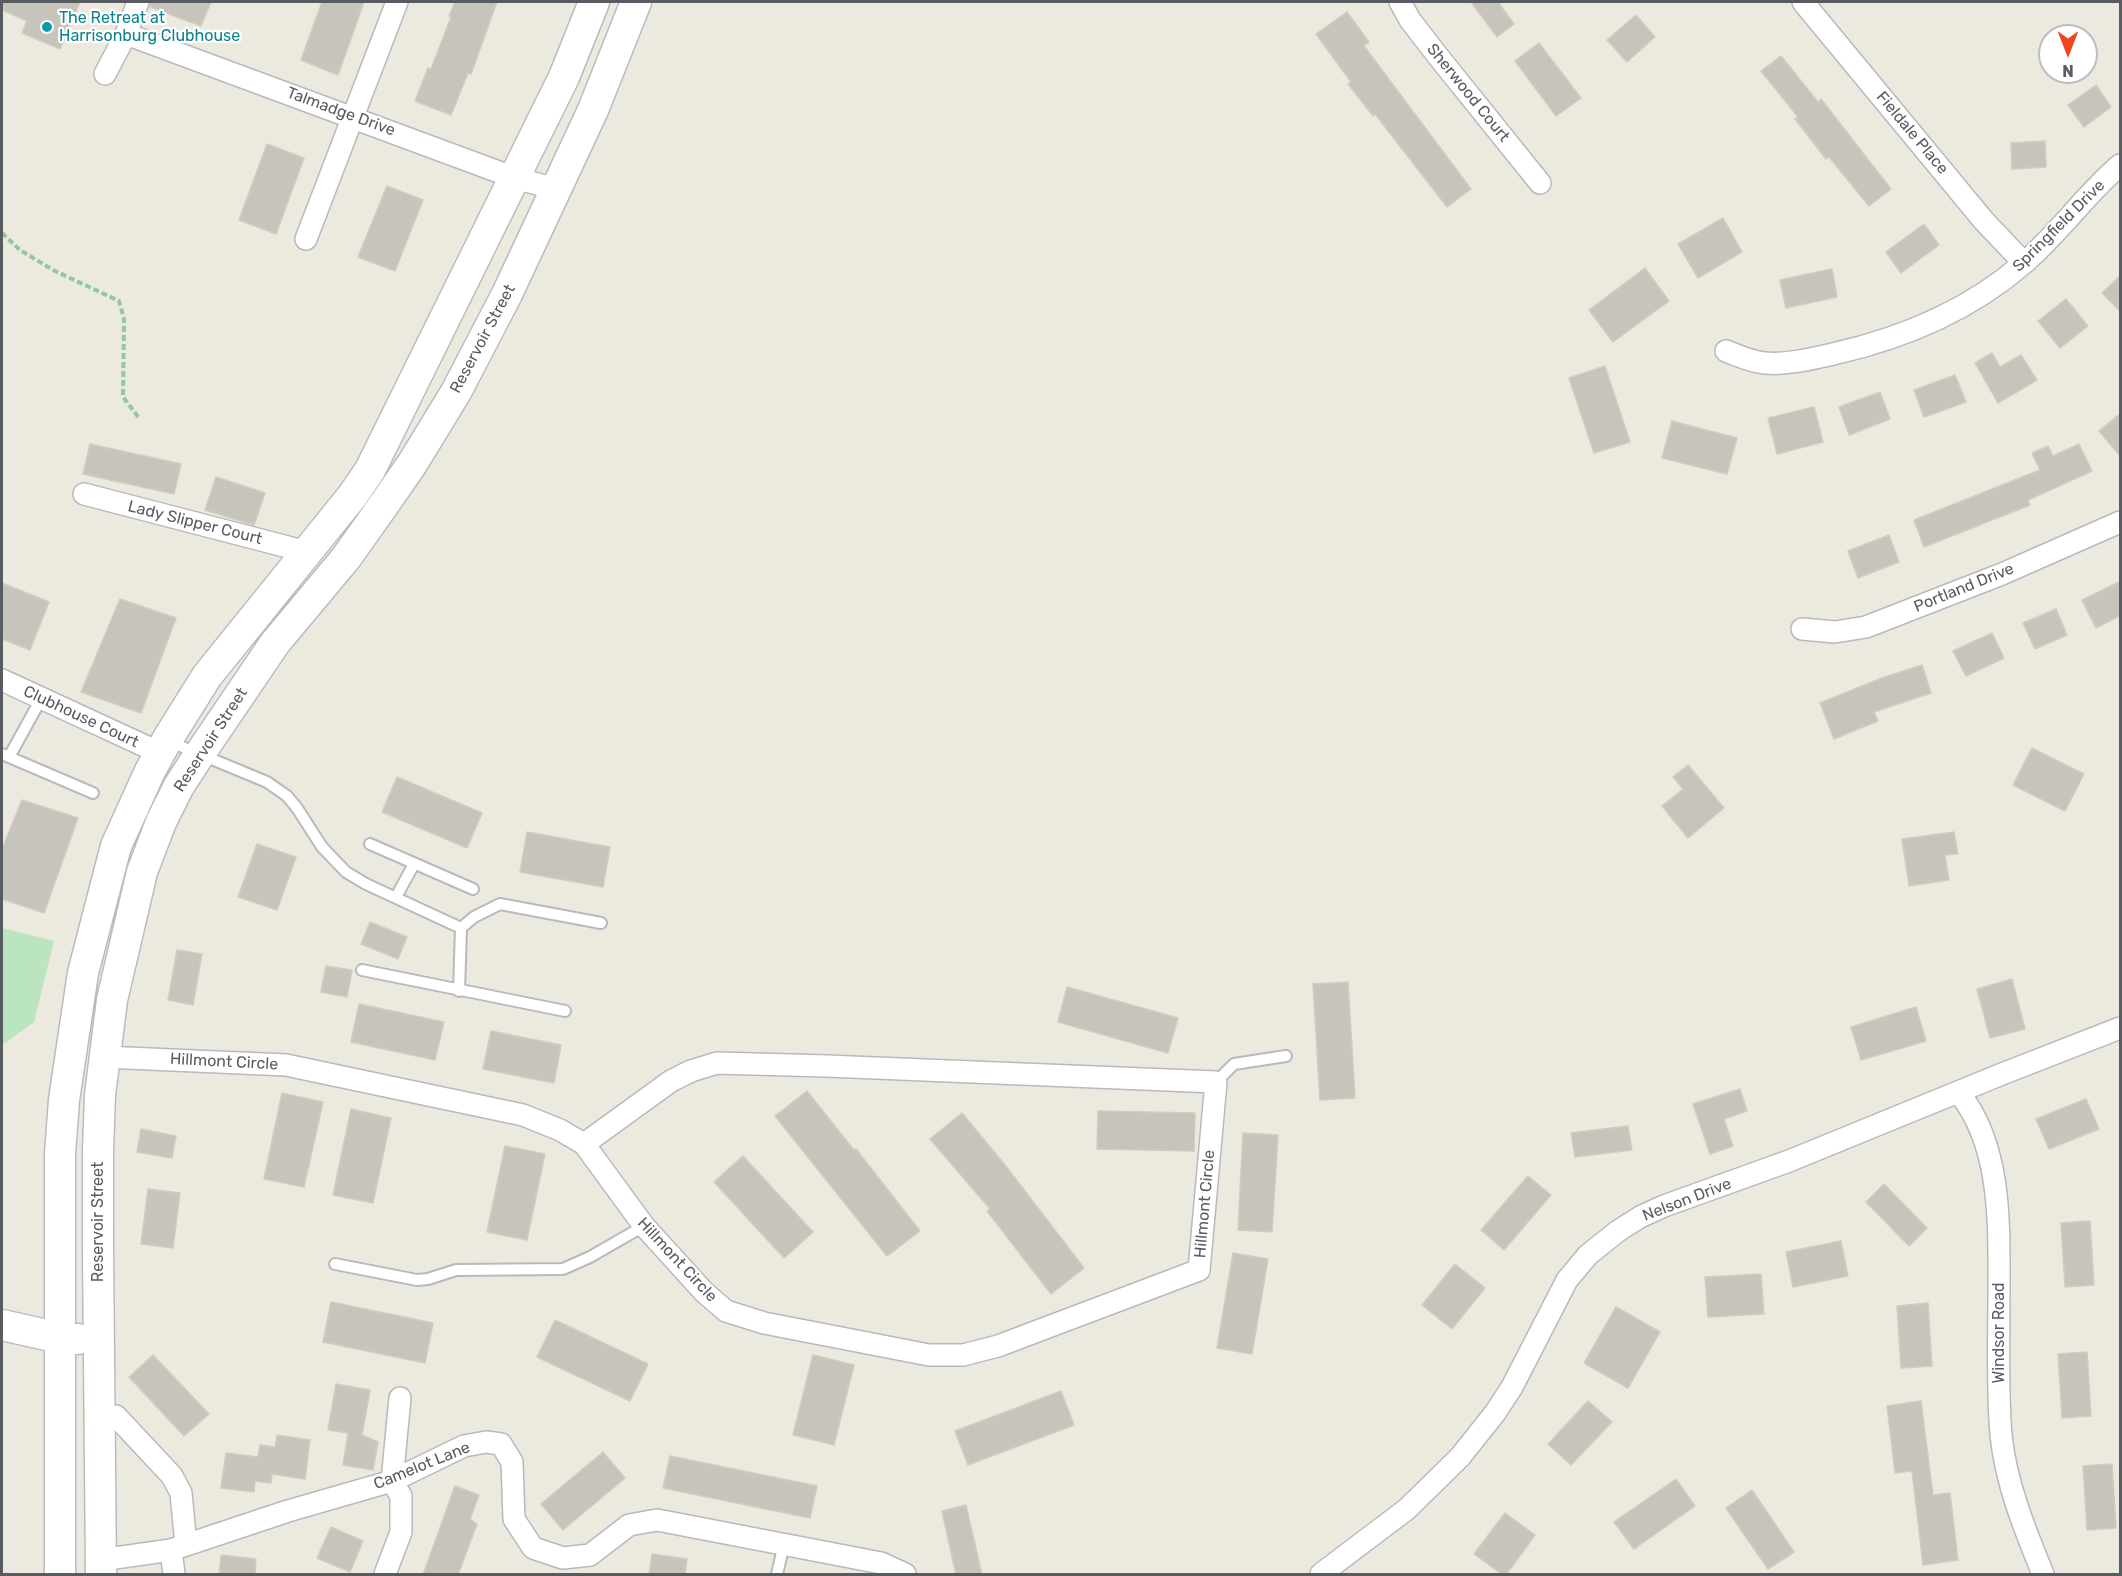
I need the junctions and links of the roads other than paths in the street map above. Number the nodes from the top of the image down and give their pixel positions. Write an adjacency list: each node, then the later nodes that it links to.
1 (138, 2): 7 (street)
2 (397, 2): 9 (street)
3 (594, 2): 11 (main road, Reservoir Street)
4 (636, 2): 13 (main road, Reservoir Street)
5 (1400, 2): 12 (street, Sherwood Court)
6 (1803, 2): 15 (street, Fieldale Place)
7 (126, 34): 8 (street); 9 (street, Talmadge Drive)
8 (105, 74)
9 (353, 116): 11 (street, Talmadge Drive); 14 (street)
10 (2121, 165): 15 (street, Springfield Drive)
11 (515, 178): 13 (street, Talmadge Drive); 19 (main road, Reservoir Street)
12 (1540, 183)
13 (556, 189): 25 (main road, Reservoir Street)
14 (306, 238)
15 (2024, 263): 16 (street, Springfield Drive)
16 (1726, 351)
17 (84, 494): 19 (street, Lady Slipper Court)
18 (2121, 522): 20 (street, Portland Drive)
19 (307, 552): 23 (main road, Reservoir Street)
20 (1802, 629)
21 (2, 680): 22 (street, Clubhouse Court)
22 (41, 699): 23 (street, Clubhouse Court); 24 (lane)
23 (163, 746): 25 (lane); 45 (main road, Reservoir Street)
24 (5, 755): 26 (lane)
25 (199, 755): 30 (lane); 38 (main road, Reservoir Street)
26 (93, 793)
27 (370, 844): 28 (lane)
28 (414, 864): 29 (lane); 30 (lane)
29 (473, 890)
30 (396, 897): 32 (lane)
31 (601, 923): 32 (lane)
32 (461, 928): 34 (lane)
33 (362, 970): 34 (lane)
34 (459, 991): 35 (lane)
35 (565, 1011)
36 (2121, 1028): 40 (street, Nelson Drive)
37 (1286, 1056): 39 (lane)
38 (104, 1057): 41 (street, Hillmont Circle); 46 (main road, Reservoir Street)
39 (1216, 1082): 41 (street); 42 (street, Hillmont Circle)
40 (1959, 1093): 58 (street, Nelson Drive); 59 (street, Windsor Road)
41 (584, 1144): 42 (street, Hillmont Circle)
42 (644, 1226): 43 (lane)
43 (335, 1264)
44 (2, 1326): 45 (main road)
45 (60, 1338): 46 (main road); 53 (main road, Reservoir Street)
46 (99, 1339): 52 (main road, Reservoir Street)
47 (400, 1398): 49 (street)
48 (116, 1416): 51 (street)
49 (392, 1481): 50 (street, Camelot Lane); 51 (street, Camelot Lane); 55 (street)
50 (784, 1544): 56 (lane); 57 (street, Camelot Lane)
51 (178, 1547): 52 (street, Camelot Lane); 54 (street)
52 (101, 1567)
53 (60, 1575)
54 (174, 1575)
55 (385, 1575)
56 (777, 1575)
57 (905, 1575)
58 (1321, 1575)
59 (2043, 1575)

